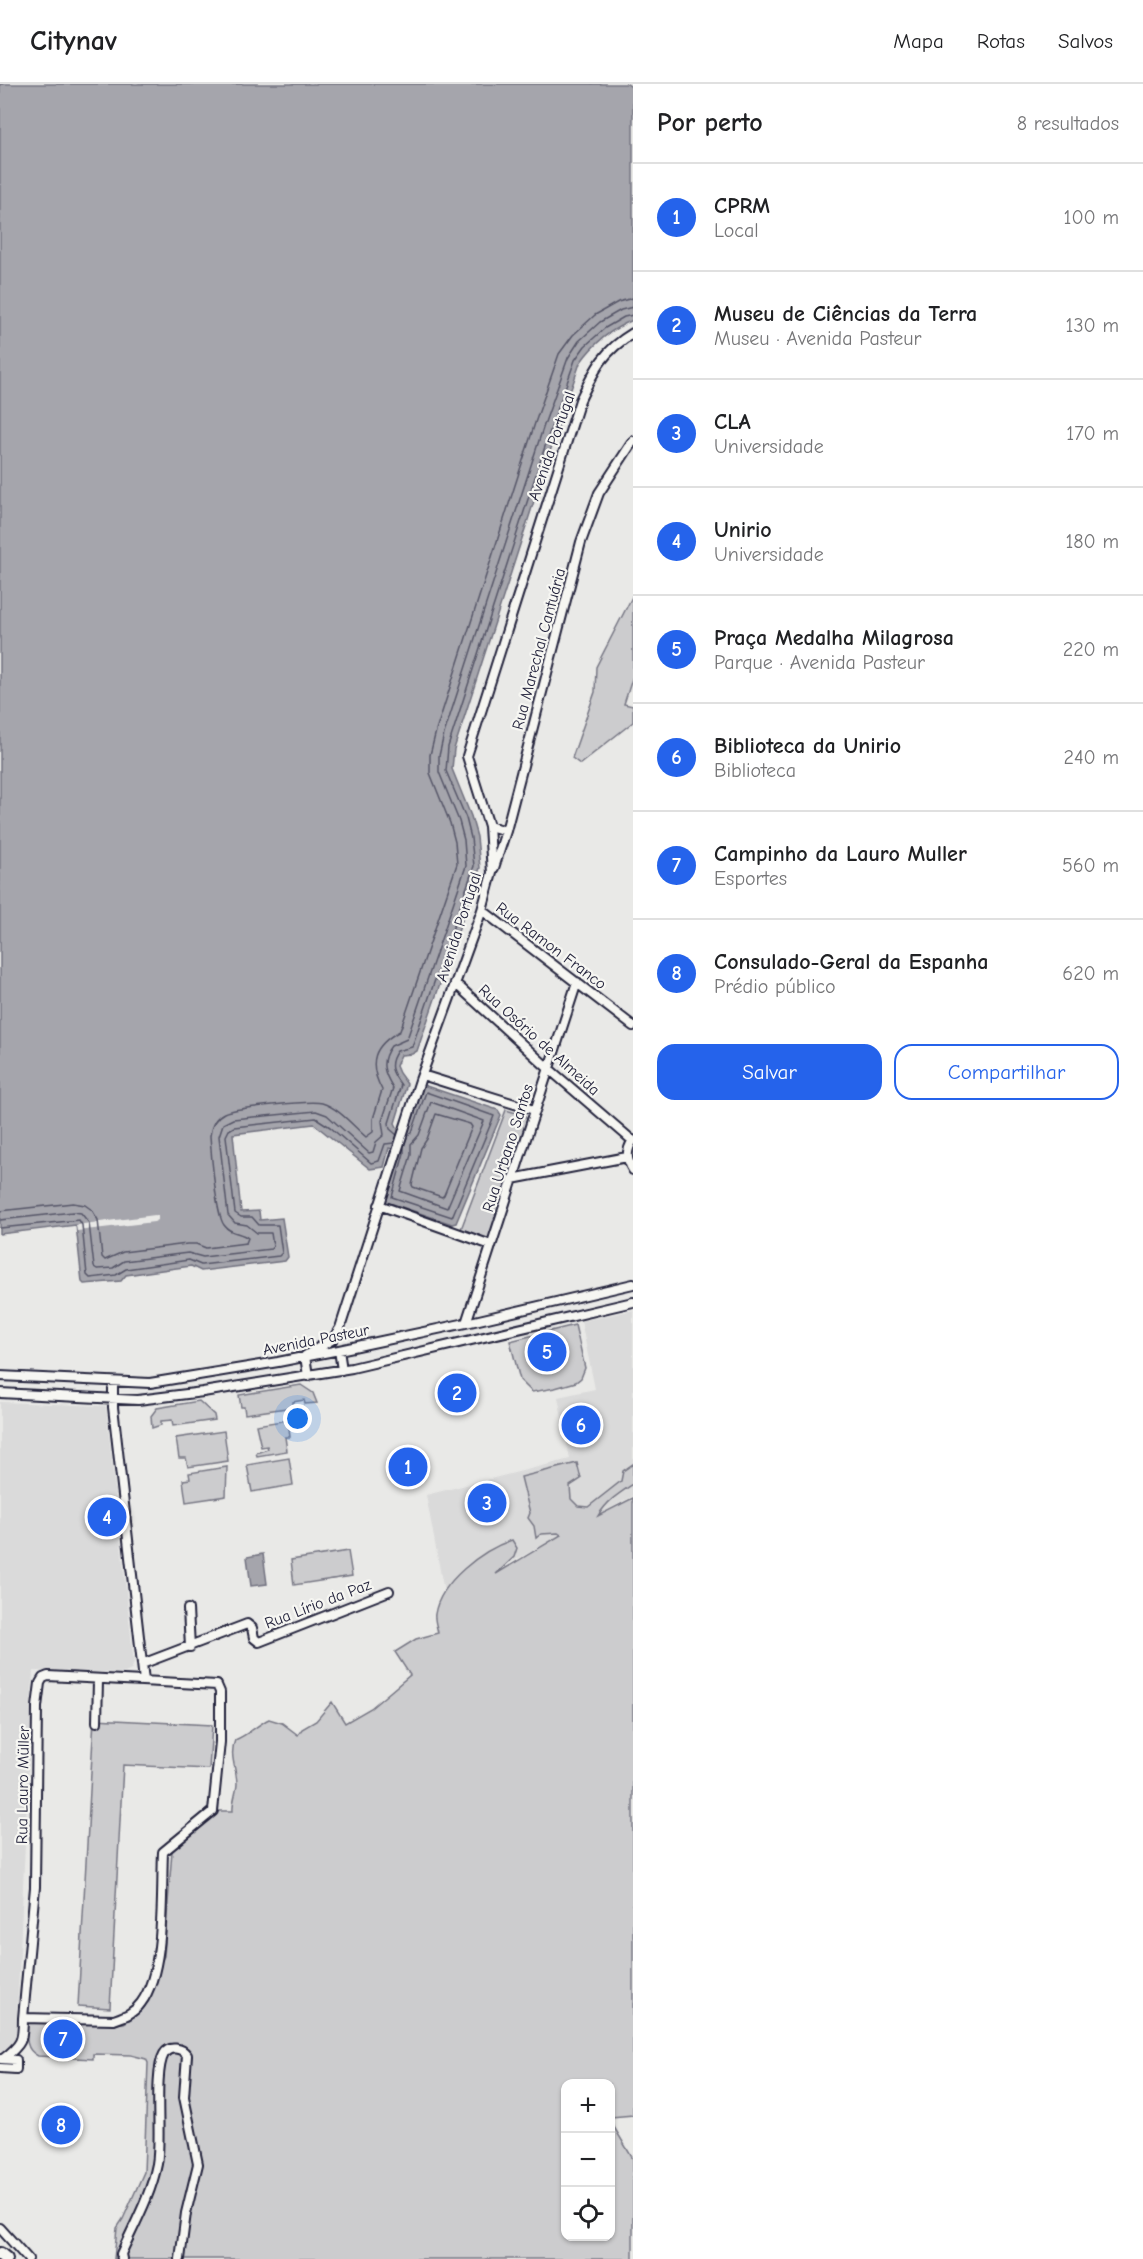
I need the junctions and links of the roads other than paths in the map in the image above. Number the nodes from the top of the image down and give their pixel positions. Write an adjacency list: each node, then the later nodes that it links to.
1 (633, 333): 3 (street, Avenida Portugal)
2 (633, 441): 4 (street, Rua Marechal Cantuária)
3 (489, 826): 4 (street); 5 (street, Avenida Portugal)
4 (506, 831): 5 (street, Rua Marechal Cantuária)
5 (492, 873): 6 (street, Avenida Portugal)
6 (482, 910): 7 (street, Rua Ramon Franco); 8 (street, Avenida Portugal)
7 (577, 982): 9 (street, Rua Ramon Franco); 10 (street, Rua Urbano Santos)
8 (455, 983): 10 (street, Rua Osório de Almeida); 11 (street, Avenida Portugal)
9 (633, 1026)
10 (548, 1068): 12 (street, Rua Urbano Santos); 13 (street, Rua Osório de Almeida)
11 (421, 1077): 12 (street); 17 (street, Avenida Portugal)
12 (534, 1110): 16 (street, Rua Urbano Santos)
13 (633, 1140): 14 (street)
14 (627, 1157): 15 (street); 16 (street)
15 (633, 1170)
16 (512, 1179): 18 (street, Rua Urbano Santos)
17 (380, 1202): 18 (street); 23 (street, Avenida Portugal)
18 (491, 1245): 21 (street, Rua Urbano Santos)
19 (633, 1284): 21 (street, Avenida Pasteur)
20 (633, 1302): 24 (street, Avenida Pasteur)
21 (466, 1323): 22 (street, Avenida Pasteur)
22 (339, 1350): 23 (street, Avenida Pasteur); 24 (street)
23 (305, 1356): 26 (street); 27 (street, Avenida Pasteur)
24 (342, 1370): 26 (street, Avenida Pasteur)
25 (0, 1376): 27 (street, Avenida Pasteur)
26 (308, 1376): 29 (street, Avenida Pasteur)
27 (113, 1382): 29 (street)
28 (0, 1394): 29 (street, Avenida Pasteur)
29 (112, 1400): 33 (street)
30 (389, 1591): 32 (street, Rua Lírio da Paz)
31 (188, 1609): 32 (street)
32 (190, 1647): 33 (street)
33 (142, 1664): 35 (street)
34 (98, 1680): 35 (street, Rua Lauro Müller); 36 (street); 37 (street, Rua Lauro Müller)
35 (144, 1681): 37 (street, Rua Lauro Müller)
36 (97, 1722)
37 (23, 2018): 38 (street, Rua Lauro Müller)
38 (2, 2059): 39 (street, Rua Lauro Müller)
39 (0, 2068)
40 (0, 2228): 43 (street)
41 (0, 2254): 42 (highway)
42 (6, 2259)
43 (28, 2259)
44 (122, 2259): 45 (street)
45 (180, 2259)

